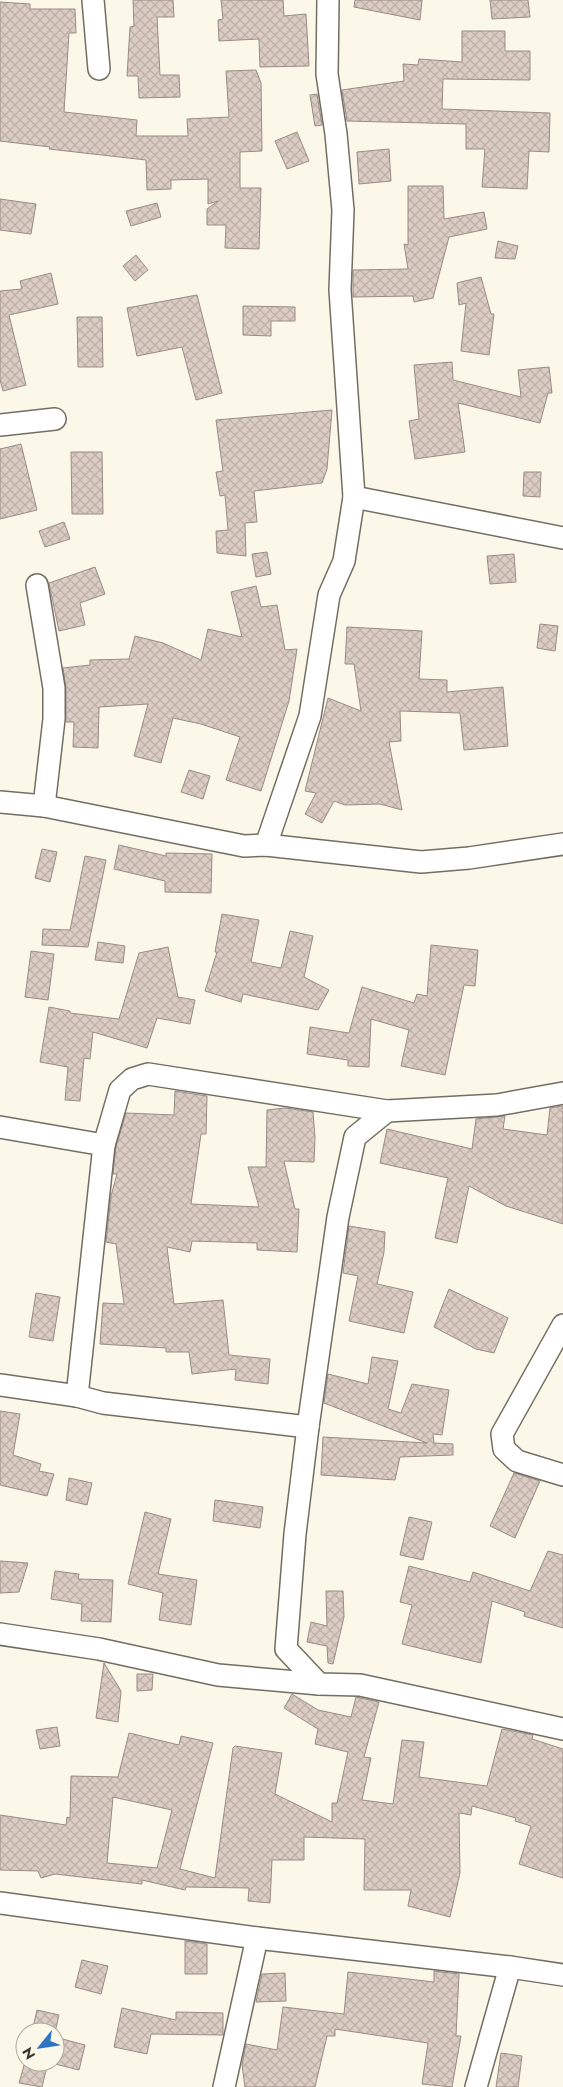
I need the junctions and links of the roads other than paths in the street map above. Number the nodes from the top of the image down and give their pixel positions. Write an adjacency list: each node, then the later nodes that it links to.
1 (93, 0): 3 (street)
2 (328, 0): 6 (street)
3 (99, 69)
4 (55, 420): 5 (street)
5 (0, 426)
6 (354, 497): 7 (street); 12 (street)
7 (563, 538)
8 (37, 585): 10 (street)
9 (0, 802): 10 (street)
10 (44, 806): 12 (street)
11 (563, 844): 12 (street)
12 (266, 845)
13 (563, 1093): 15 (street)
14 (338, 1103): 15 (street); 17 (street); 18 (street)
15 (387, 1111): 17 (street)
16 (0, 1128): 18 (street)
17 (355, 1137): 22 (street)
18 (104, 1145): 21 (street)
19 (563, 1325): 23 (street)
20 (0, 1385): 21 (street)
21 (77, 1396): 22 (street)
22 (308, 1427): 25 (street)
23 (563, 1475)
24 (0, 1634): 26 (street)
25 (286, 1649): 26 (street); 27 (street)
26 (262, 1679): 27 (street)
27 (319, 1684): 28 (street)
28 (563, 1728)
29 (0, 1903): 30 (street)
30 (257, 1938): 31 (street); 33 (street)
31 (510, 1966): 32 (street); 34 (street)
32 (563, 1975)
33 (224, 2087)
34 (476, 2087)

